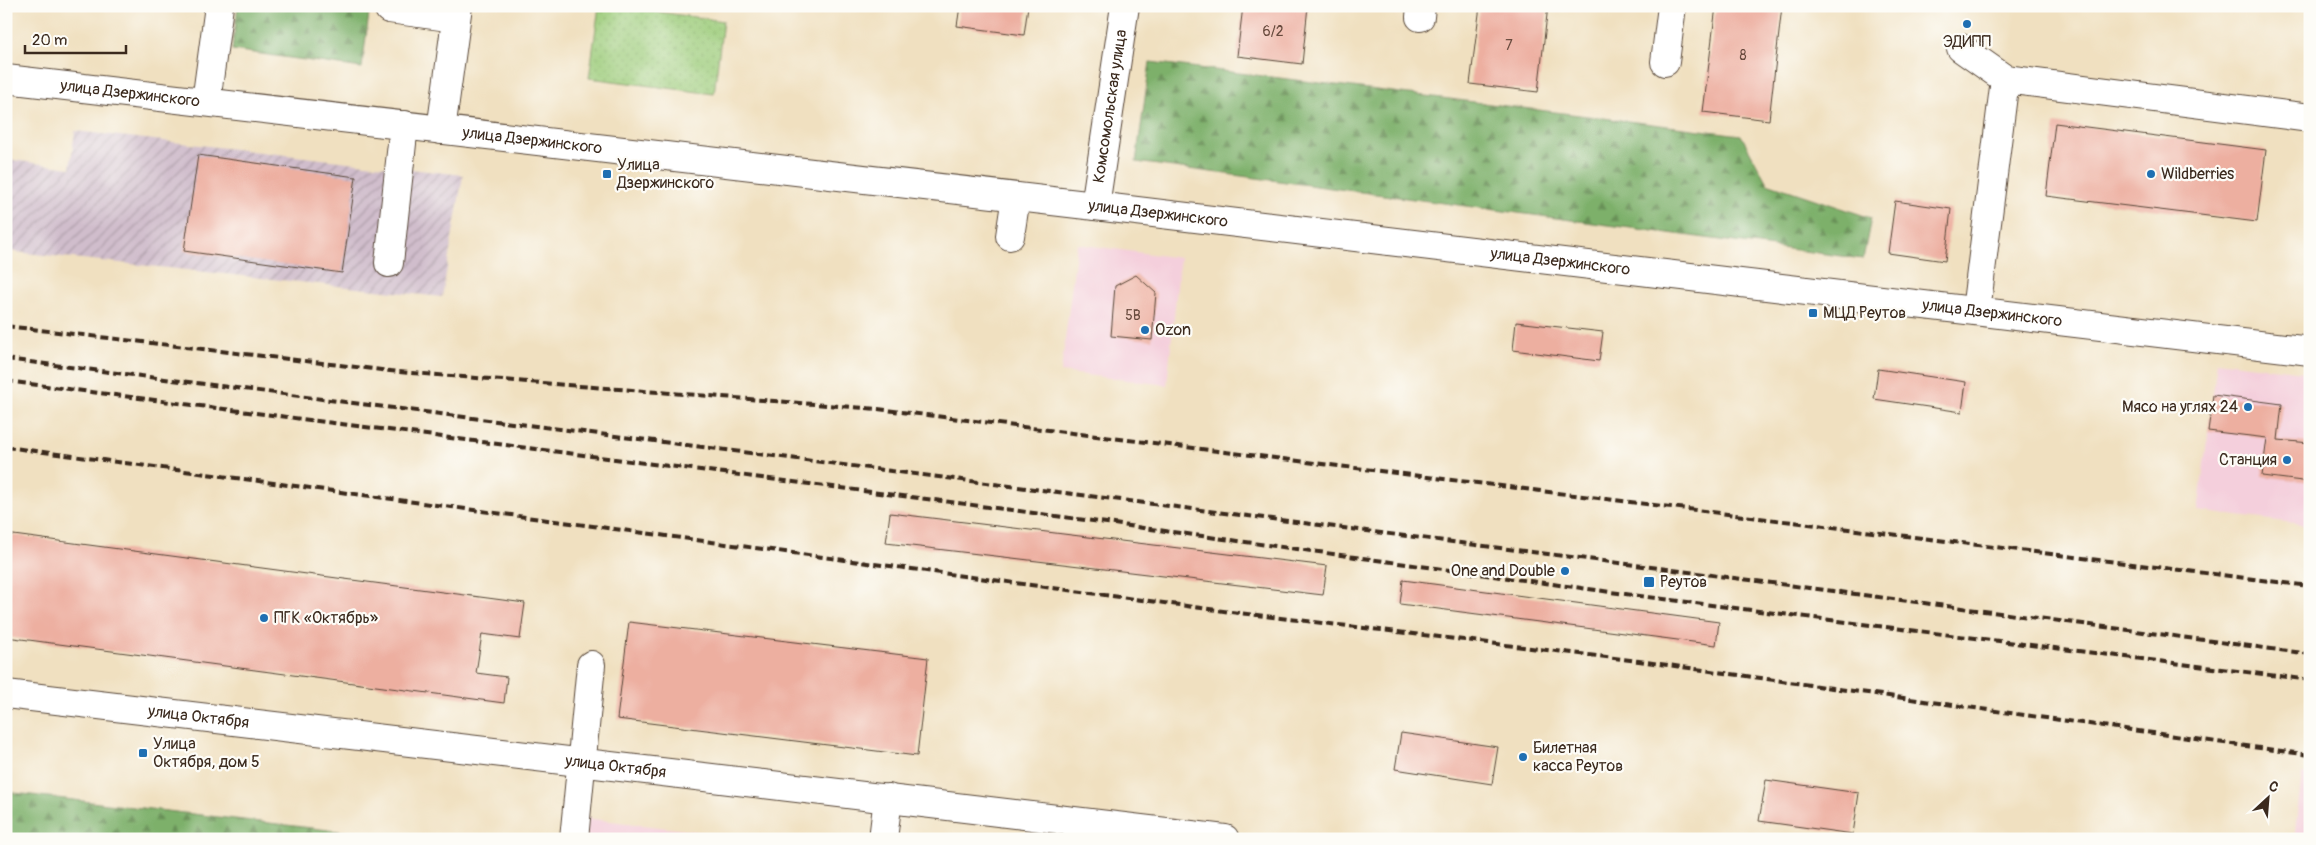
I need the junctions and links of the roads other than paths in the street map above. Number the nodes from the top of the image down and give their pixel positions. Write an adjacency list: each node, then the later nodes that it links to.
1 (219, 6): 10 (street)
2 (390, 6): 5 (street)
3 (1125, 6): 15 (street, Комсомольская улица)
4 (1672, 6): 7 (street)
5 (457, 12): 13 (street)
6 (1961, 48): 9 (street)
7 (1665, 62)
8 (6, 79): 10 (street, улица Дзержинского)
9 (2005, 79): 11 (street); 18 (street)
10 (206, 102): 12 (street, улица Дзержинского)
11 (2310, 118)
12 (404, 125): 13 (street, улица Дзержинского); 17 (street)
13 (441, 130): 14 (street, улица Дзержинского)
14 (1016, 197): 15 (street, улица Дзержинского); 16 (street)
15 (1095, 206): 18 (street, улица Дзержинского)
16 (1010, 236)
17 (388, 263)
18 (1976, 311): 19 (street, улица Дзержинского)
19 (2310, 351)
20 (591, 665): 22 (street)
21 (6, 694): 22 (street, улица Октября)
22 (581, 762): 23 (street, улица Октября); 24 (street)
23 (888, 798): 25 (street); 26 (street, улица Октября)
24 (574, 839)
25 (883, 839)
26 (1225, 839)

